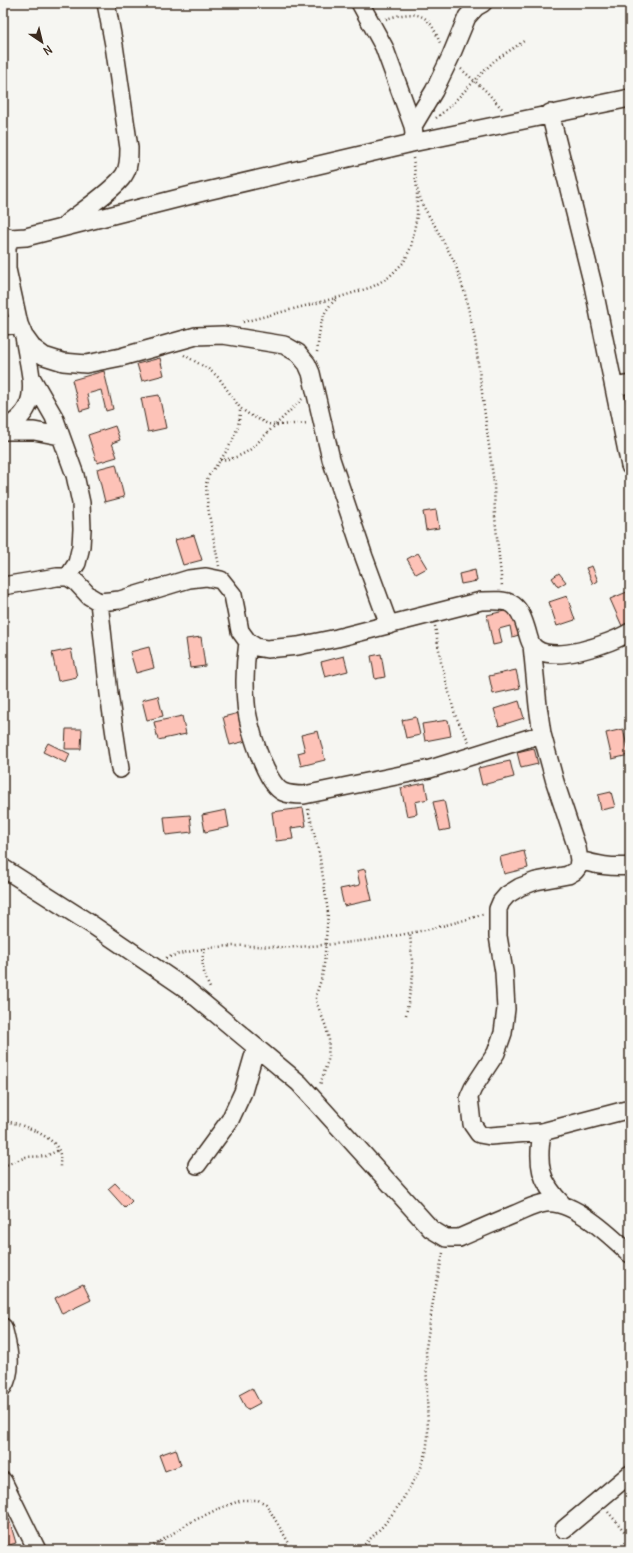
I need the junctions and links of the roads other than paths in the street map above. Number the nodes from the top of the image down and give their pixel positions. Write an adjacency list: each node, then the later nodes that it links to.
1 (106, 3): 8 (street)
2 (360, 3): 6 (street)
3 (483, 3): 6 (street)
4 (630, 98): 5 (street)
5 (550, 113): 7 (street); 12 (street)
6 (413, 126): 7 (street)
7 (412, 143): 8 (street)
8 (62, 227): 9 (street)
9 (7, 237): 10 (street)
10 (15, 328): 11 (street); 19 (street)
11 (31, 377): 13 (street); 14 (street)
12 (622, 386): 15 (street)
13 (3, 430): 14 (street)
14 (60, 436): 16 (street)
15 (630, 466)
16 (68, 577): 17 (street); 18 (street)
17 (3, 586)
18 (99, 602): 21 (street); 24 (street)
19 (389, 625): 21 (street); 22 (street)
20 (630, 633): 22 (street)
21 (248, 642): 23 (street)
22 (532, 645): 23 (street)
23 (542, 734): 25 (street)
24 (120, 769)
25 (579, 860): 26 (street); 30 (street)
26 (630, 866)
27 (3, 868): 28 (street)
28 (256, 1047): 31 (street); 32 (street)
29 (630, 1109): 30 (street)
30 (542, 1132): 32 (street)
31 (197, 1165)
32 (563, 1204): 33 (street)
33 (630, 1254)
34 (3, 1327): 35 (street)
35 (3, 1387)
36 (630, 1474): 38 (street)
37 (3, 1481): 39 (street)
38 (564, 1530)
39 (37, 1550)

